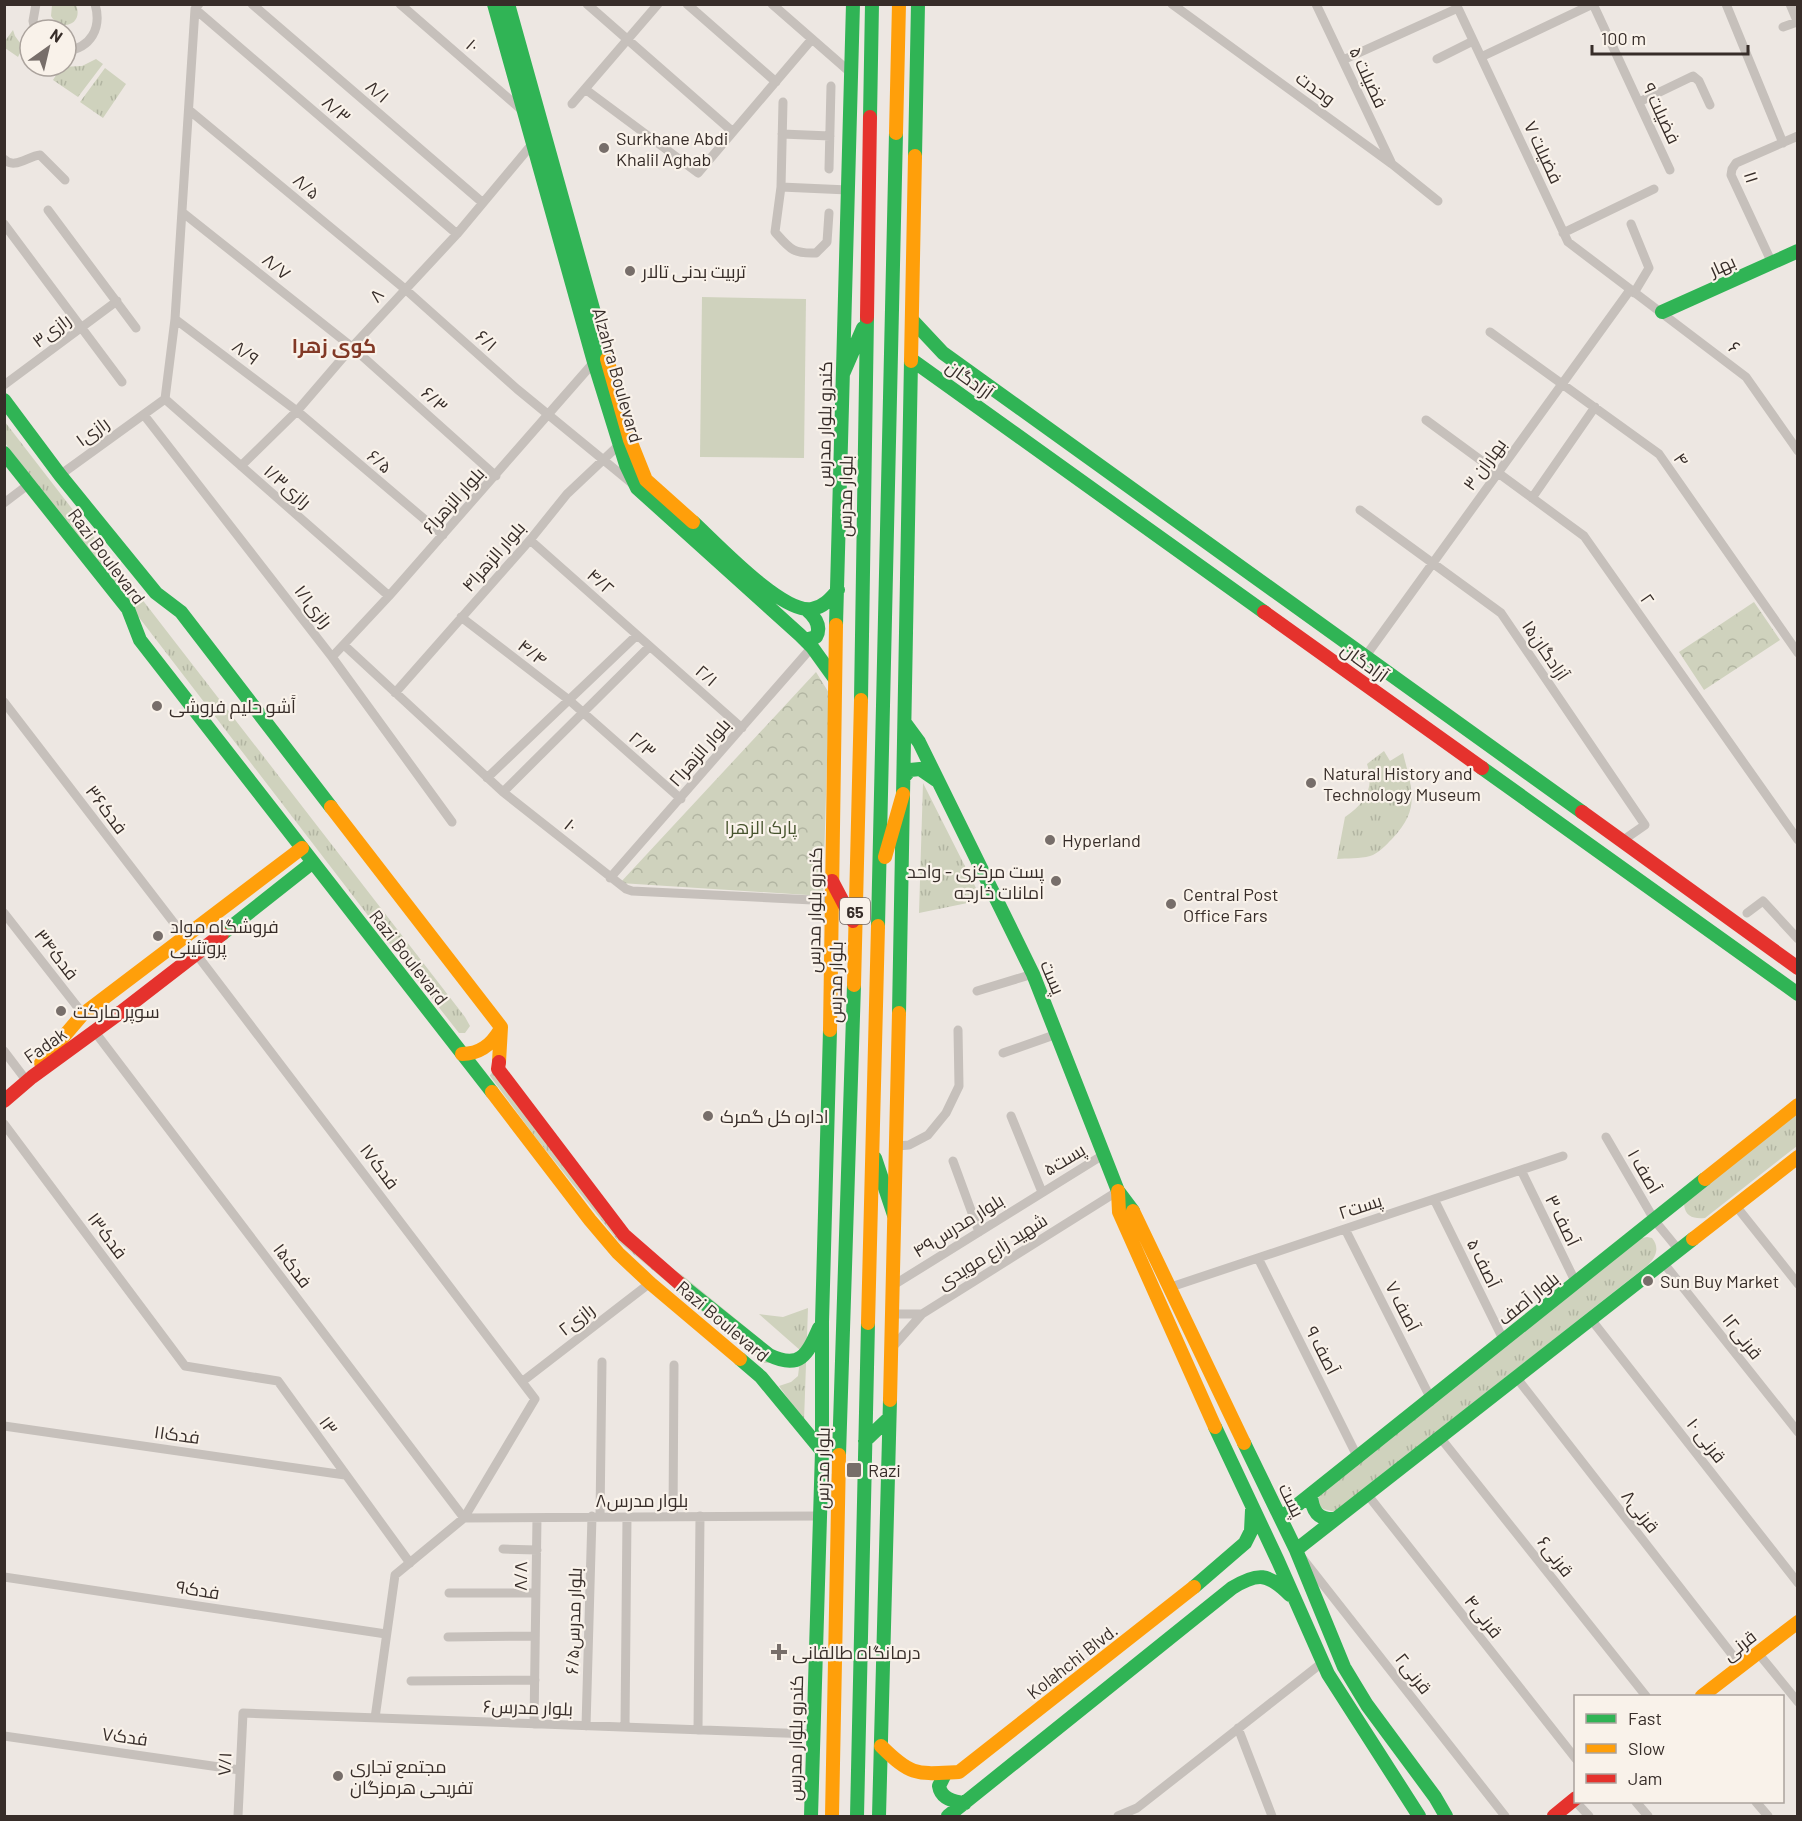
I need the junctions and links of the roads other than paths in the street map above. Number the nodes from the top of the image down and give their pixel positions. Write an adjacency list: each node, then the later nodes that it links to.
1 (95, 4): 30 (street)
2 (252, 4): 61 (street, ۸/۱)
3 (400, 4): 43 (street, ۱۰)
4 (494, 4): 43 (main road, Alzahra Boulevard)
5 (508, 4): 115 (main road, Alzahra Boulevard)
6 (587, 4): 28 (street)
7 (658, 4): 28 (street)
8 (687, 4): 35 (street)
9 (772, 4): 27 (street)
10 (853, 4): 34 (main road, کندرو بلوار مدرس)
11 (872, 4): 58 (main road, بلوار مدرس / 65)
12 (899, 4): 25 (main road, 65)
13 (909, 4): 25 (main road)
14 (918, 4): 77 (main road)
15 (1172, 4): 23 (street, وحدت)
16 (1188, 4): 23 (street)
17 (1316, 4): 33 (street, فضیلت ۵)
18 (1593, 4): 31 (street); 39 (street, فضیلت ۹)
19 (1726, 4): 49 (street)
20 (1457, 6): 29 (street, فضیلت ۷); 33 (street)
21 (197, 7): 42 (street); 68 (street, ۸/۳)
22 (1793, 8): 24 (street)
23 (1196, 22): 51 (street, وحدت)
24 (1797, 23): 26 (street)
25 (899, 24): 59 (main road, 65)
26 (1783, 27)
27 (812, 39): 34 (street); 35 (street)
28 (627, 40): 37 (street); 44 (street)
29 (1473, 41): 31 (street, فضیلت ۷); 32 (street)
30 (78, 49)
31 (1481, 57): 67 (street, فضیلت ۷)
32 (1437, 59)
33 (1343, 60): 51 (street, فضیلت ۵)
34 (851, 73): 57 (main road, کندرو بلوار مدرس)
35 (776, 82): 44 (street)
36 (831, 86): 46 (street)
37 (585, 89): 40 (street); 44 (street)
38 (783, 102): 45 (street)
39 (1639, 102): 41 (street); 53 (street, فضیلت ۹)
40 (572, 104)
41 (1710, 105)
42 (189, 110): 63 (street); 71 (street, ۸/۵)
43 (524, 111): 48 (main road, Alzahra Boulevard)
44 (733, 132)
45 (783, 134): 46 (street); 55 (street)
46 (830, 136): 52 (street)
47 (1797, 136): 49 (street, ۱۱)
48 (533, 143): 61 (street, ۸); 84 (main road, Alzahra Boulevard)
49 (1783, 143): 70 (street, ۱۱)
50 (4, 159): 54 (street)
51 (1392, 164): 60 (street, وحدت)
52 (830, 169)
53 (1670, 170)
54 (65, 180)
55 (781, 187): 57 (street); 64 (street)
56 (1654, 189): 67 (street)
57 (848, 190): 86 (main road, کندرو بلوار مدرس)
58 (868, 194): 59 (main road); 76 (main road, بلوار مدرس / 65)
59 (895, 195): 145 (main road, 65)
60 (1438, 201)
61 (483, 203): 68 (street, ۸)
62 (48, 210): 73 (street)
63 (182, 212): 75 (street); 81 (street, ۸/۷)
64 (829, 213)
65 (4, 224): 78 (street)
66 (1631, 224): 72 (street, بهاران ۳)
67 (1563, 233): 72 (street, فضیلت ۷)
68 (457, 234): 71 (street, ۸)
69 (1797, 251): 70 (main road, بهار)
70 (1772, 263): 74 (main road, بهار)
71 (405, 289): 81 (street, ۸); 94 (street, ۶/۱)
72 (1632, 292): 74 (street, ۶); 88 (street, بهاران ۳)
73 (117, 301): 78 (street, رازی۳); 79 (street)
74 (1662, 312): 98 (street, ۶)
75 (175, 319): 91 (street); 93 (street, ۸/۹)
76 (866, 320): 86 (main road); 152 (main road, بلوار مدرس / 65)
77 (913, 321): 82 (main road, آزادگان); 83 (main road)
78 (82, 327): 87 (street); 89 (street, رازی۳)
79 (136, 328)
80 (1490, 332): 88 (street, ۴)
81 (351, 347): 93 (street, ۸); 104 (street, ۶/۳)
82 (943, 353): 85 (main road); 123 (main road, آزادگان)
83 (912, 360): 85 (main road, آزادگان); 129 (main road)
84 (594, 362): 94 (street, بلوار الزهرا۶); 97 (main road, Alzahra Boulevard)
85 (931, 373): 138 (main road, آزادگان)
86 (843, 374): 113 (main road, کندرو بلوار مدرس)
87 (122, 382)
88 (1562, 384): 92 (street, ۴); 102 (street, بهاران ۳)
89 (4, 385)
90 (4, 399): 103 (main road, Razi Boulevard)
91 (165, 399): 95 (street, رازی۱); 101 (street, رازی۱/۳)
92 (1595, 407): 107 (street); 121 (street, ۴)
93 (297, 411): 101 (street, ۸); 110 (street, ۶/۵)
94 (549, 414): 100 (street, ۶/۱); 104 (street, بلوار الزهرا۶)
95 (144, 415): 103 (street, رازی۱); 122 (street, رازی۱/۱)
96 (1426, 420): 102 (street, ۲)
97 (620, 444): 100 (street, بلوار الزهرا۴); 106 (main road, Alzahra Boulevard)
98 (1797, 451)
99 (4, 453): 105 (main road, Razi Boulevard)
100 (603, 460): 106 (street, ۶/۱); 111 (street, بلوار الزهرا۴)
101 (241, 466): 114 (street, رازی۱/۳)
102 (1498, 473): 107 (street, ۲); 112 (street, بهاران ۳)
103 (60, 475): 161 (main road, Razi Boulevard)
104 (496, 476): 110 (street, بلوار الزهرا۶)
105 (29, 484): 108 (street); 142 (main road, Razi Boulevard)
106 (637, 488): 118 (main road, Alzahra Boulevard)
107 (1533, 498): 140 (street, ۲)
108 (4, 503)
109 (1360, 510): 112 (street, آزادگان۱۵)
110 (443, 535): 114 (street, بلوار الزهرا۶)
111 (530, 540): 116 (street, بلوار الزهرا۴); 117 (street, ۴/۲)
112 (1433, 563): 123 (street, بهاران ۳); 141 (street, آزادگان۱۵)
113 (838, 590): 115 (main road); 124 (main road, کندرو بلوار مدرس)
114 (389, 597): 119 (street, بلوار الزهرا۶)
115 (807, 610): 118 (main road)
116 (461, 617): 125 (street, بلوار الزهرا۴); 126 (street, ۴/۴)
117 (636, 636): 120 (street, ۴/۲); 126 (street)
118 (808, 643): 124 (main road, Alzahra Boulevard); 130 (street, بلوار الزهرا۲)
119 (344, 645): 122 (street, بلوار الزهرا۶); 125 (street, ۱۰)
120 (649, 647): 128 (street); 130 (street, ۲/۱)
121 (1797, 653)
122 (332, 657): 139 (street, رازی۱/۱)
123 (1365, 657): 133 (main road, آزادگان)
124 (835, 679): 147 (main road, کندرو بلوار مدرس)
125 (395, 693): 132 (street, ۱۰)
126 (569, 700): 128 (street, ۴/۴); 132 (street)
127 (4, 702): 153 (street, فدک۳۶)
128 (583, 714): 135 (street); 137 (street, ۲/۳)
129 (905, 723): 131 (main road); 134 (main road, پست)
130 (742, 728): 137 (street, بلوار الزهرا۲)
131 (904, 777): 134 (main road); 136 (main road)
132 (487, 778): 135 (street, ۱۰)
133 (1537, 781): 138 (main road); 141 (main road, آزادگان)
134 (940, 783): 157 (main road, پست)
135 (502, 792): 146 (street, ۱۰)
136 (903, 794): 145 (main road); 174 (main road)
137 (681, 798): 146 (street, بلوار الزهرا۲)
138 (1524, 798): 159 (main road, آزادگان)
139 (452, 822)
140 (1797, 840)
141 (1622, 841): 156 (main road, آزادگان)
142 (302, 848): 143 (main road, Razi Boulevard); 144 (main road, Fadak)
143 (313, 862): 148 (main road, Fadak); 167 (main road, Razi Boulevard)
144 (272, 871): 148 (main road); 153 (main road, Fadak)
145 (879, 877): 175 (main road, 65)
146 (610, 878): 149 (street, ۱۰)
147 (832, 880): 149 (main road, کندرو بلوار مدرس); 152 (main road)
148 (286, 883): 155 (main road, Fadak)
149 (832, 901): 200 (main road, کندرو بلوار مدرس)
150 (4, 913): 160 (street, فدک۳۴)
151 (1746, 913): 154 (street)
152 (854, 924): 251 (main road, بلوار مدرس / 65)
153 (184, 936): 160 (main road, Fadak)
154 (1797, 939)
155 (197, 955): 163 (main road, Fadak); 207 (street, فدک۱۷)
156 (1795, 966)
157 (1033, 974): 158 (street); 164 (main road, پست)
158 (977, 991)
159 (1797, 994)
160 (82, 1014): 168 (main road, Fadak)
161 (501, 1027): 167 (main road); 200 (main road, Razi Boulevard)
162 (958, 1030): 174 (street)
163 (95, 1032): 168 (main road, Fadak); 227 (street, فدک۱۵)
164 (1057, 1034): 166 (street); 176 (main road, پست)
165 (4, 1051): 168 (street)
166 (1003, 1053)
167 (462, 1054): 192 (main road, Razi Boulevard)
168 (26, 1080): 169 (main road)
169 (4, 1101)
170 (1797, 1105): 186 (main road, بلوار آصف)
171 (1011, 1116): 182 (street)
172 (4, 1124): 205 (street, فدک۱۳)
173 (1606, 1137): 186 (street, ۱ آصف)
174 (897, 1146): 185 (main road)
175 (872, 1148): 185 (main road); 214 (main road, 65)
176 (1103, 1155): 181 (main road, پست); 182 (street, پست۵)
177 (1563, 1156): 180 (street, پست۲)
178 (1797, 1157): 184 (main road)
179 (953, 1161): 188 (street)
180 (1521, 1170): 183 (street, پست۲); 193 (street, ۳ آصف)
181 (1118, 1191): 196 (main road, پست); 198 (street, شهید زارع مویدی)
182 (1042, 1192): 188 (street, بلوار مدرس۴۹)
183 (1434, 1199): 187 (street, پست۲); 201 (street, ۵ آصف)
184 (1736, 1206): 189 (main road); 194 (street)
185 (894, 1215): 195 (main road)
186 (1655, 1221): 189 (street, ۱ آصف); 193 (main road, بلوار آصف)
187 (1345, 1229): 190 (street, پست۲); 208 (street, ۷ آصف)
188 (979, 1232): 195 (street, بلوار مدرس۴۹)
189 (1678, 1249): 191 (main road)
190 (1258, 1258): 196 (street, پست۲); 217 (street, ۹ آصف)
191 (1662, 1261): 199 (main road); 211 (street, قرنی۱۲)
192 (650, 1283): 207 (street, رازی۲); 216 (main road, Razi Boulevard)
193 (1575, 1283): 201 (main road, بلوار آصف)
194 (1797, 1284)
195 (892, 1286): 197 (main road)
196 (1162, 1290): 213 (main road, پست); 215 (main road, پست)
197 (892, 1314): 198 (street); 202 (main road)
198 (922, 1314): 202 (street, شهید زارع مویدی)
199 (1590, 1318): 206 (main road); 237 (street, ۱۰ قرنی)
200 (822, 1322): 216 (main road, کندرو بلوار مدرس)
201 (1504, 1341): 208 (main road, بلوار آصف)
202 (891, 1349): 209 (main road)
203 (602, 1362): 224 (street, بلوار مدرس۶/۵)
204 (674, 1365): 226 (street)
205 (185, 1366): 218 (street, ۱۳)
206 (1516, 1377): 212 (main road); 248 (street, قرنی۸)
207 (523, 1381): 227 (street, فدک۱۷)
208 (1431, 1399): 217 (main road, بلوار آصف)
209 (889, 1418): 214 (main road); 265 (main road)
210 (4, 1426): 218 (street, فدک۱۱)
211 (1797, 1432)
212 (1440, 1436): 219 (main road); 253 (street, قرنی۶)
213 (1243, 1440): 215 (main road); 229 (main road, پست)
214 (865, 1441): 252 (main road, 65)
215 (1224, 1448): 221 (main road, پست)
216 (822, 1451): 223 (main road, کندرو بلوار مدرس)
217 (1358, 1458): 220 (main road, بلوار آصف)
218 (345, 1475): 234 (street, ۱۳)
219 (1367, 1494): 230 (main road); 266 (street, قرنی۴)
220 (1311, 1495): 229 (main road, بلوار آصف); 230 (main road)
221 (1252, 1508): 235 (main road, Kolahchi Blvd.); 241 (main road, پست)
222 (700, 1516): 223 (street, بلوار مدرس۸); 226 (street, بلوار مدرس۸); 262 (street)
223 (820, 1516): 263 (main road, کندرو بلوار مدرس)
224 (596, 1517): 225 (street, بلوار مدرس۸); 228 (street, بلوار مدرس۸); 259 (street, بلوار مدرس۶/۵)
225 (627, 1517): 226 (street, بلوار مدرس۸); 260 (street)
226 (673, 1517)
227 (464, 1518): 228 (street, بلوار مدرس۸); 234 (street)
228 (537, 1518): 232 (street, ۸/۸)
229 (1281, 1518): 233 (main road, پست)
230 (1335, 1519): 233 (main road)
231 (503, 1549): 232 (street)
232 (537, 1550): 240 (street, ۸/۸)
233 (1296, 1550): 269 (main road, پست); 287 (street, قرنی۲)
234 (410, 1563): 243 (street)
235 (1212, 1572): 238 (main road); 268 (main road, Kolahchi Blvd.)
236 (4, 1576): 243 (street, فدک۹)
237 (1797, 1583)
238 (1226, 1592): 241 (main road); 271 (main road)
239 (449, 1593): 240 (street)
240 (536, 1593): 244 (street, ۸/۸)
241 (1295, 1600): 247 (main road, پست)
242 (1797, 1622): 246 (main road, قرنی)
243 (387, 1634): 257 (street)
244 (535, 1636): 245 (street); 249 (street, ۸/۸)
245 (448, 1637)
246 (1758, 1653): 248 (main road, قرنی); 255 (street)
247 (1323, 1662): 261 (street); 276 (main road, پست)
248 (1741, 1666): 254 (main road, قرنی)
249 (535, 1680): 250 (street); 258 (street, ۸/۸)
250 (411, 1681)
251 (835, 1684): 252 (main road); 279 (main road, بلوار مدرس / 65)
252 (860, 1684): 280 (main road, 65)
253 (1645, 1695)
254 (1703, 1695)
255 (1797, 1702)
256 (243, 1713): 257 (street, بلوار مدرس۶); 267 (street, ۷/۱)
257 (375, 1718): 258 (street, بلوار مدرس۶)
258 (534, 1724): 259 (street, بلوار مدرس۶)
259 (586, 1726): 260 (street, بلوار مدرس۶)
260 (625, 1727): 262 (street, بلوار مدرس۶)
261 (1238, 1728): 275 (street); 284 (street)
262 (698, 1730): 263 (street, بلوار مدرس۶)
263 (812, 1734): 278 (main road, کندرو بلوار مدرس)
264 (4, 1736): 267 (street, فدک۷)
265 (881, 1746): 268 (main road, Kolahchi Blvd.); 281 (main road)
266 (1574, 1758)
267 (240, 1770): 277 (street, ۷/۱)
268 (945, 1774): 271 (main road)
269 (1435, 1797): 285 (main road); 286 (main road, پست)
270 (1574, 1801): 288 (main road)
271 (965, 1803): 282 (main road)
272 (1578, 1803): 289 (street)
273 (1637, 1803): 290 (street)
274 (1757, 1803): 291 (street)
275 (1138, 1812): 283 (street)
276 (1417, 1813): 285 (main road)
277 (237, 1816)
278 (811, 1816)
279 (832, 1816)
280 (856, 1816)
281 (879, 1816)
282 (948, 1816)
283 (1118, 1816)
284 (1272, 1816)
285 (1428, 1816)
286 (1446, 1816)
287 (1506, 1816)
288 (1554, 1816)
289 (1589, 1816)
290 (1648, 1816)
291 (1768, 1816)

